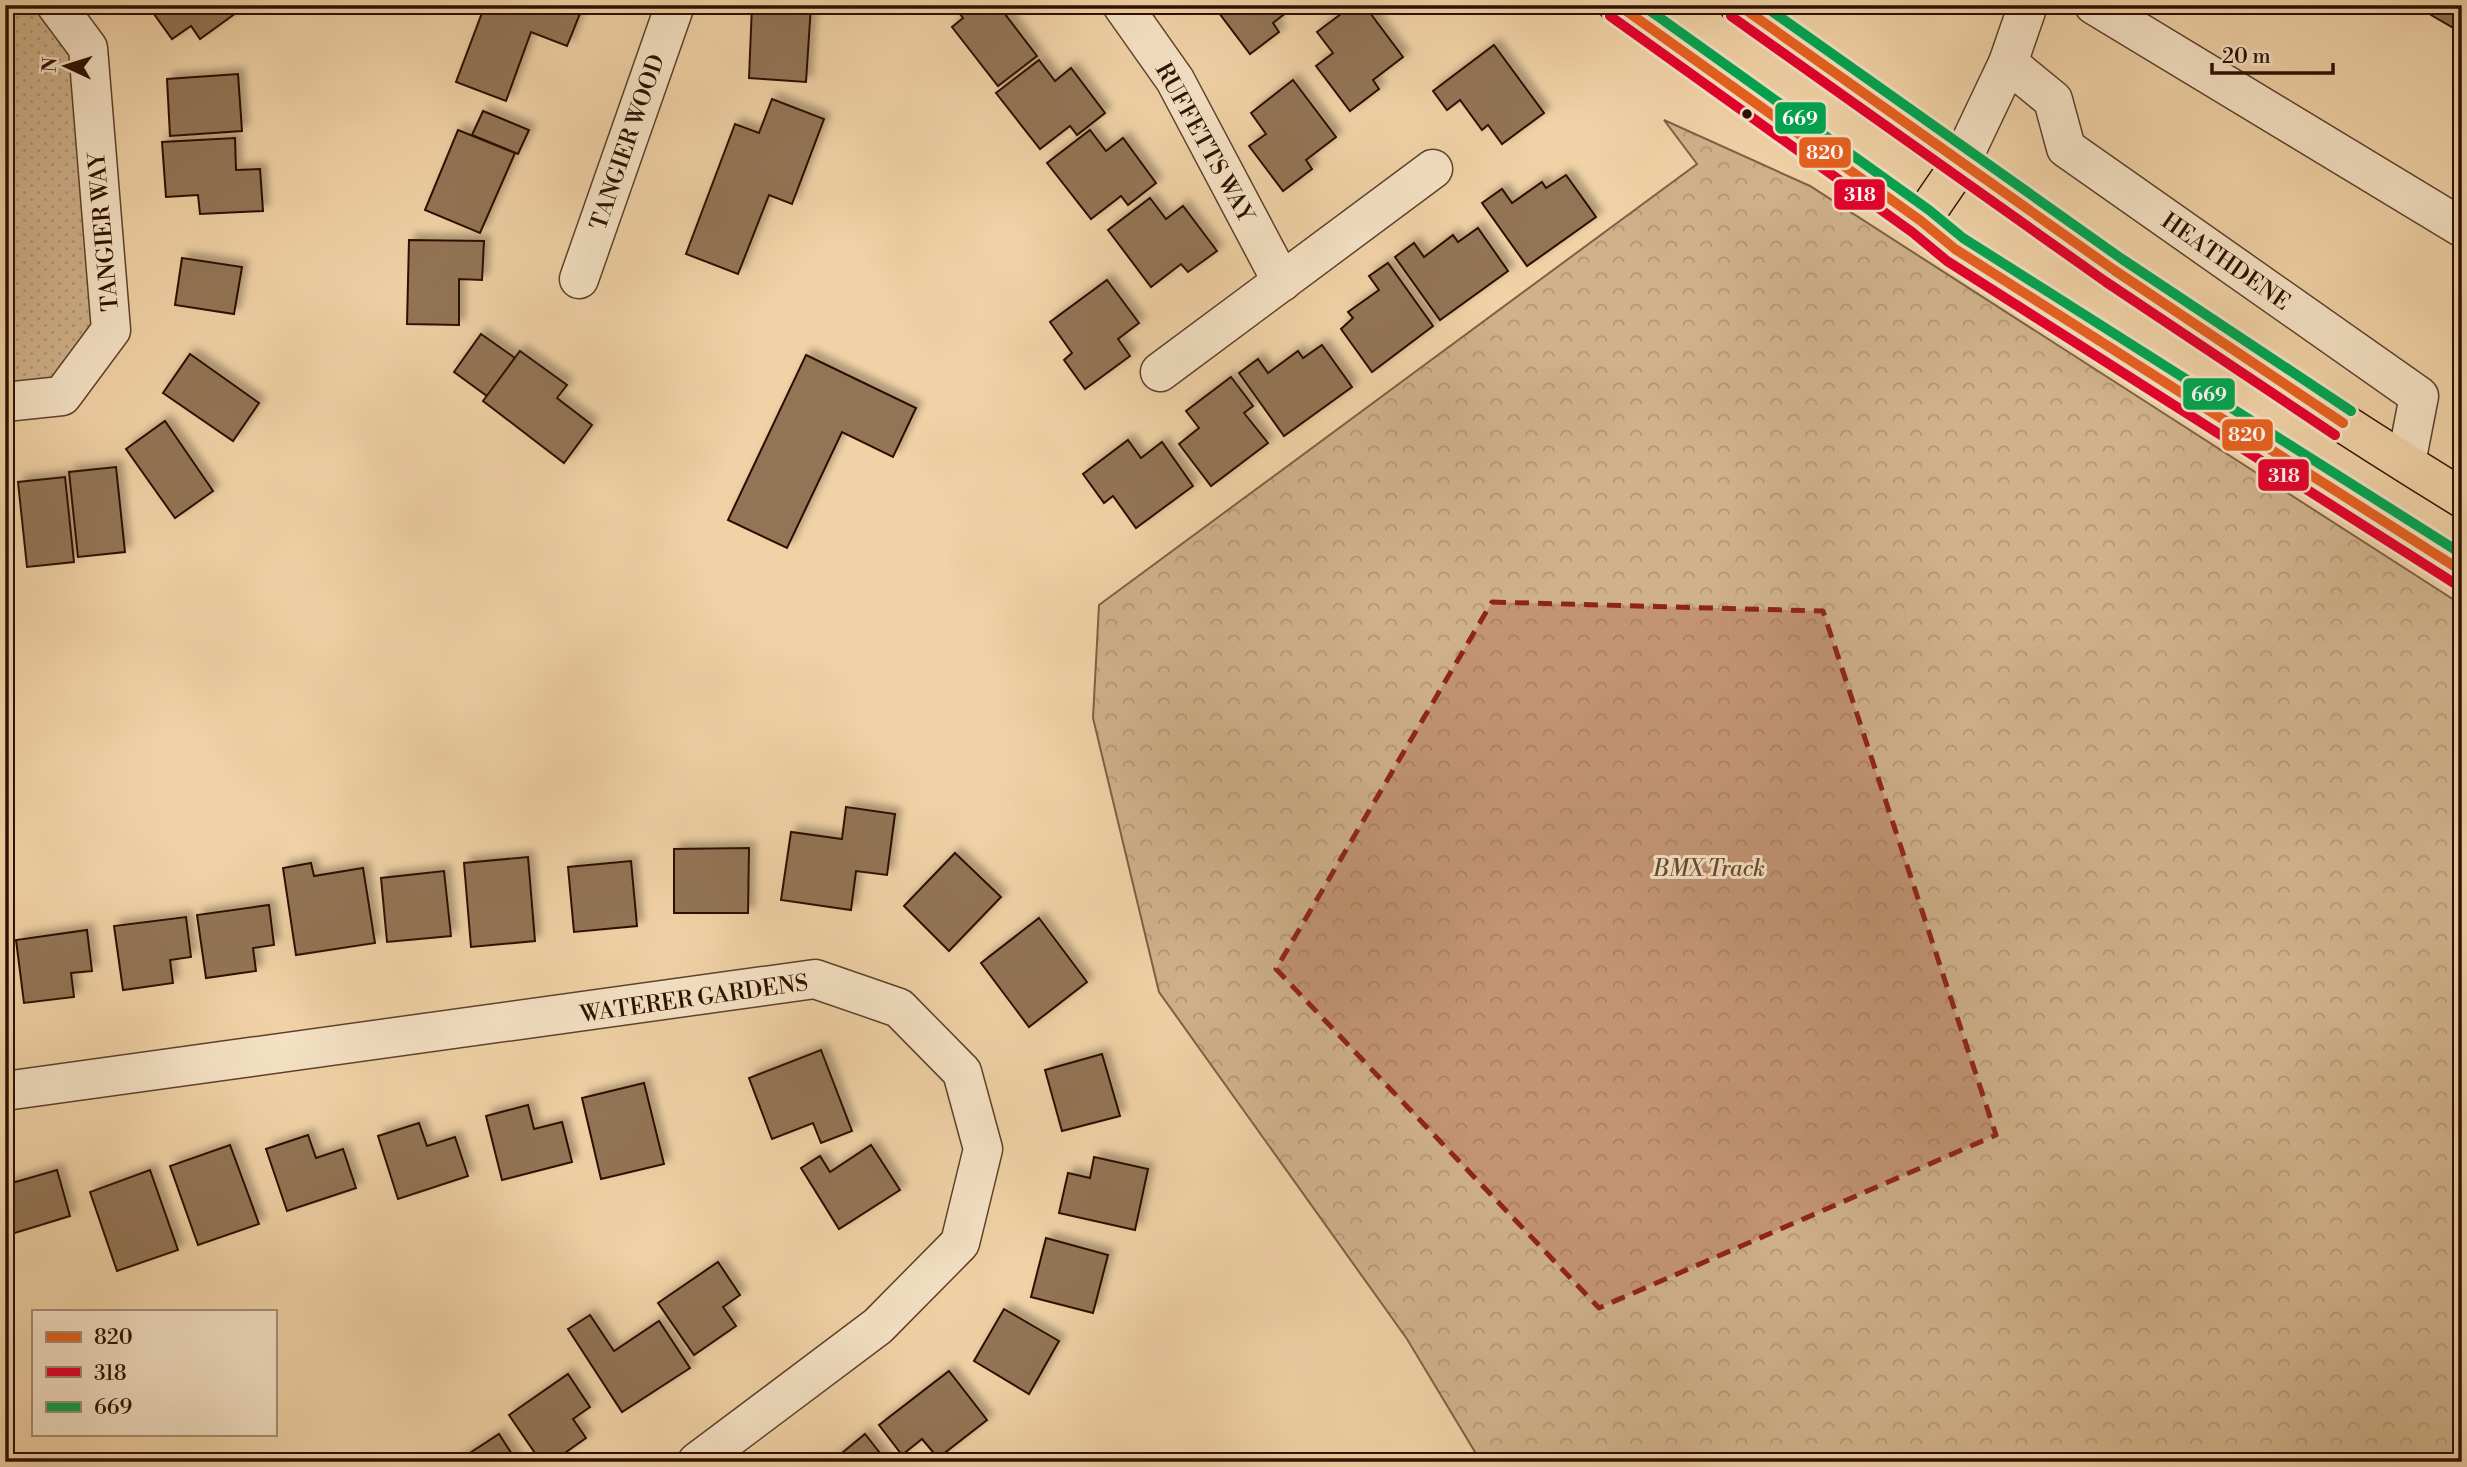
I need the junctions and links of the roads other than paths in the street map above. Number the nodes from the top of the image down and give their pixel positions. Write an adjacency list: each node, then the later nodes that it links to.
1 (56, 5): 16 (street, TANGIER WAY)
2 (675, 5): 13 (street, TANGIER WOOD)
3 (1122, 5): 14 (street, RUFFETTS WAY)
4 (1618, 5): 11 (highway)
5 (1739, 5): 9 (highway)
6 (2028, 5): 8 (street)
7 (2094, 5): 12 (street)
8 (2008, 62): 9 (street); 17 (street, HEATHDENE)
9 (1960, 164): 11 (highway); 17 (highway)
10 (1433, 169): 14 (street)
11 (1921, 221): 19 (highway)
12 (2461, 226)
13 (579, 279)
14 (1282, 282): 15 (street)
15 (1160, 372)
16 (5, 402)
17 (2406, 463): 18 (highway)
18 (2462, 498)
19 (2462, 571)
20 (5, 1091): 21 (street, WATERER GARDENS)
21 (697, 1462)

